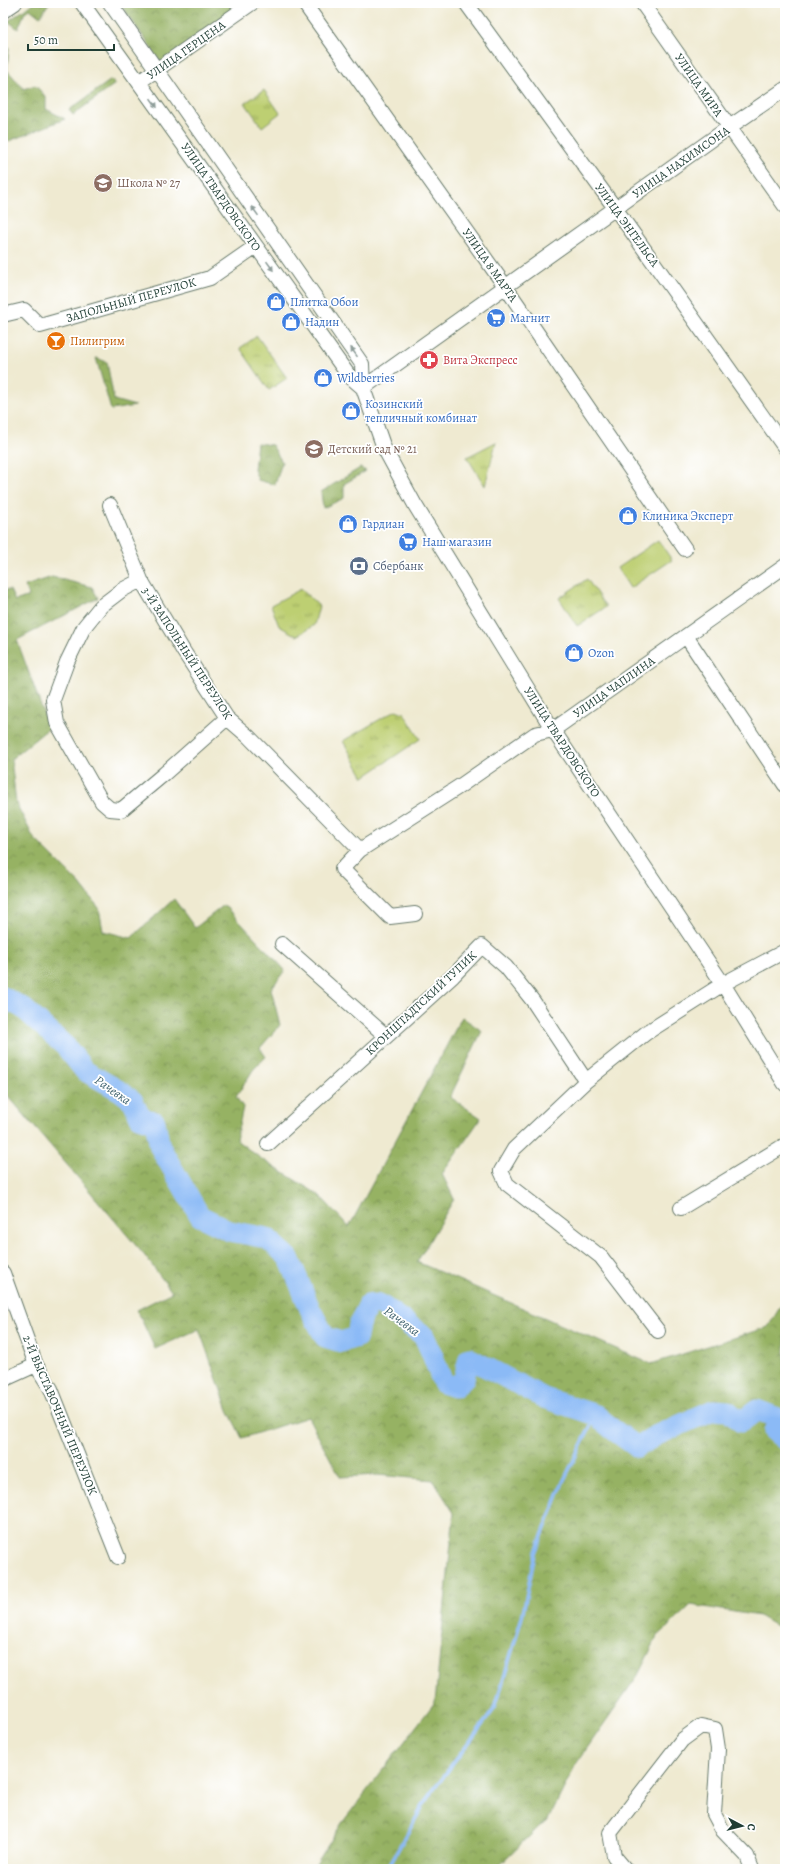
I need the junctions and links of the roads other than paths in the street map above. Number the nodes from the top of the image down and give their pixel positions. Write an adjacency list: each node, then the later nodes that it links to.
1 (15, 3): 8 (street)
2 (82, 3): 10 (street, УЛИЦА ТВАРДОВСКОГО)
3 (110, 3): 9 (street, УЛИЦА ТВАРДОВСКОГО)
4 (252, 3): 9 (street, УЛИЦА ГЕРЦЕНА)
5 (304, 3): 16 (street, УЛИЦА 8 МАРТА)
6 (466, 3): 14 (street, УЛИЦА ЭНГЕЛЬСА)
7 (642, 3): 12 (street, УЛИЦА МИРА)
8 (3, 11)
9 (158, 70): 10 (street, УЛИЦА ГЕРЦЕНА); 18 (street, УЛИЦА ТВАРДОВСКОГО, one-way to 9)
10 (140, 82): 15 (street, УЛИЦА ТВАРДОВСКОГО, one-way to 15)
11 (785, 89): 12 (street, УЛИЦА НАХИМСОНА)
12 (728, 128): 13 (street, УЛИЦА МИРА); 14 (street, УЛИЦА НАХИМСОНА)
13 (785, 206)
14 (615, 208): 16 (street, УЛИЦА НАХИМСОНА); 19 (street, УЛИЦА ЭНГЕЛЬСА)
15 (256, 246): 17 (street, ЗАПОЛЬНЫЙ ПЕРЕУЛОК); 18 (street, УЛИЦА ТВАРДОВСКОГО, one-way to 18)
16 (505, 286): 18 (street, УЛИЦА НАХИМСОНА); 21 (street, УЛИЦА 8 МАРТА)
17 (3, 316)
18 (363, 388): 26 (street, УЛИЦА ТВАРДОВСКОГО)
19 (785, 448)
20 (110, 505): 23 (street, 3-Й ЗАПОЛЬНЫЙ ПЕРЕУЛОК)
21 (685, 549)
22 (785, 566): 24 (street, УЛИЦА ЧАПЛИНА)
23 (141, 580): 25 (street, 3-Й ЗАПОЛЬНЫЙ ПЕРЕУЛОК); 25 (street)
24 (686, 636): 26 (street, УЛИЦА ЧАПЛИНА); 27 (street)
25 (227, 718): 28 (street, 3-Й ЗАПОЛЬНЫЙ ПЕРЕУЛОК)
26 (553, 730): 28 (street, УЛИЦА ЧАПЛИНА); 32 (street, УЛИЦА ТВАРДОВСКОГО)
27 (785, 785)
28 (360, 850): 29 (street, УЛИЦА ЧАПЛИНА)
29 (415, 914)
30 (282, 944): 33 (street)
31 (785, 950): 32 (street)
32 (723, 984): 34 (street); 35 (street, УЛИЦА ТВАРДОВСКОГО)
33 (386, 1036): 34 (street, КРОНШТАДТСКИЙ ТУПИК); 36 (street, КРОНШТАДТСКИЙ ТУПИК)
34 (586, 1081): 40 (street)
35 (785, 1084)
36 (268, 1144)
37 (785, 1145): 38 (street)
38 (681, 1208)
39 (3, 1273): 41 (street, 2-Й ВЫСТАВОЧНЫЙ ПЕРЕУЛОК)
40 (658, 1331)
41 (36, 1365): 42 (street); 43 (street, 2-Й ВЫСТАВОЧНЫЙ ПЕРЕУЛОК)
42 (3, 1380)
43 (118, 1557)
44 (625, 1869): 45 (street)
45 (752, 1869)

